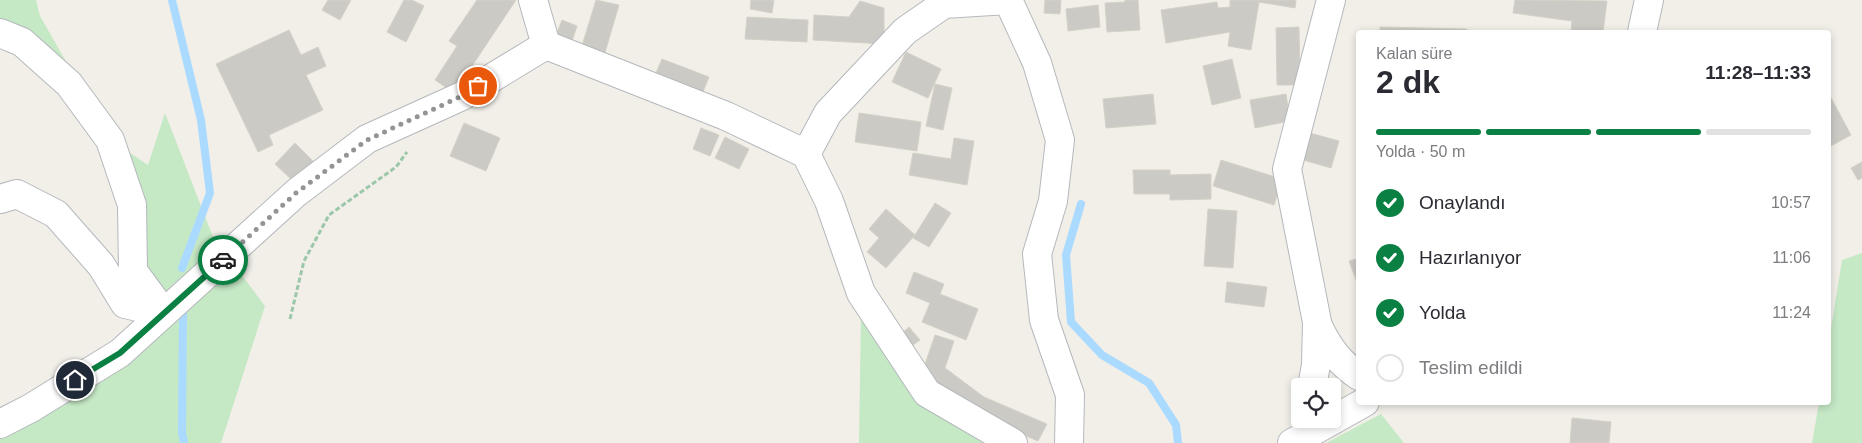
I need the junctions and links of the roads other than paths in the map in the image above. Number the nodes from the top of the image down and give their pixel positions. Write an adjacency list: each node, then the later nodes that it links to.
1 (533, 0): 7 (street)
2 (1008, 0): 8 (street); 18 (street)
3 (1331, 0): 11 (street)
4 (1649, 0): 5 (street)
5 (1642, 30)
6 (0, 33): 10 (street)
7 (546, 45): 8 (street); 10 (street)
8 (806, 154): 17 (street)
9 (0, 199): 10 (street)
10 (164, 313): 15 (street)
11 (1317, 322): 12 (street); 13 (street)
12 (1356, 374)
13 (1314, 378)
14 (1359, 405): 16 (street)
15 (0, 424)
16 (1298, 434)
17 (1013, 443)
18 (1069, 443)

